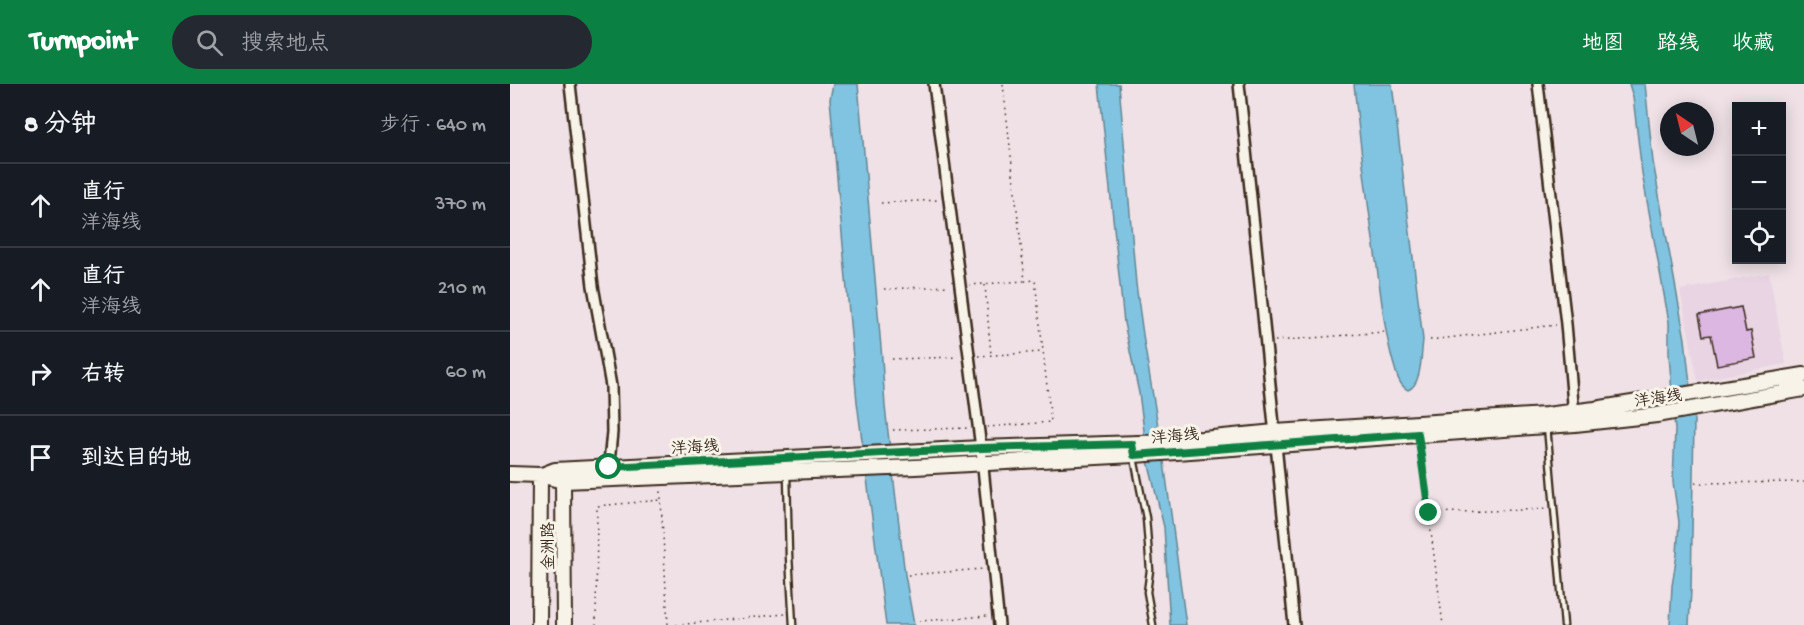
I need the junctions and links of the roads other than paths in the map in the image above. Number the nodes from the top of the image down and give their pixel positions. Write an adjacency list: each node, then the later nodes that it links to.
1 (570, 84): 14 (street)
2 (934, 84): 10 (street)
3 (1239, 84): 9 (street)
4 (1538, 84): 7 (street)
5 (1804, 375): 7 (main road, 洋海线)
6 (1804, 389): 7 (main road, 洋海线)
7 (1574, 418): 8 (main road, 洋海线)
8 (1547, 420): 9 (main road, 洋海线); 9 (main road, 洋海线); 24 (lane)
9 (1275, 438): 11 (main road, 洋海线); 23 (street)
10 (981, 448): 11 (main road, 洋海线); 12 (street); 13 (main road, 洋海线)
11 (1136, 449): 12 (main road, 洋海线); 22 (lane)
12 (982, 463): 13 (main road, 洋海线); 18 (street)
13 (787, 466): 14 (main road, 洋海线); 21 (lane)
14 (608, 473): 17 (main road, 洋海线)
15 (510, 474): 16 (main road, 洋海线)
16 (540, 475): 17 (main road, 洋海线); 19 (main road, 金洲路)
17 (559, 475): 20 (main road, 金洲路)
18 (999, 620)
19 (539, 625)
20 (564, 625)
21 (793, 625)
22 (1153, 625)
23 (1294, 625)
24 (1564, 625)

